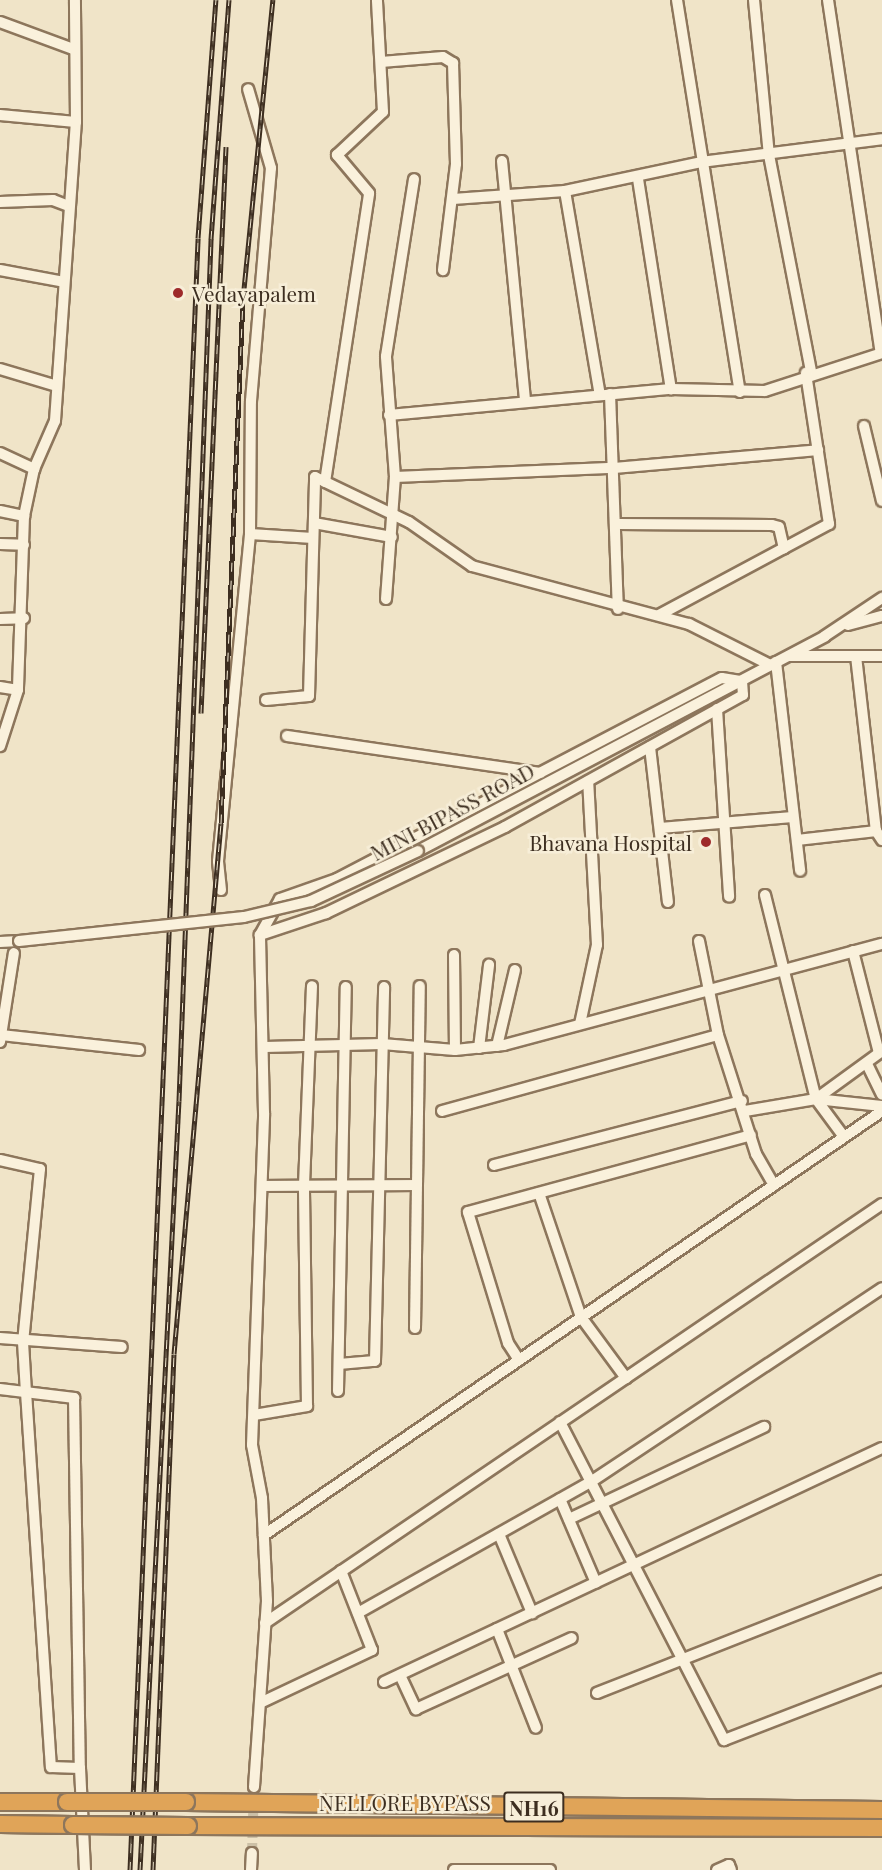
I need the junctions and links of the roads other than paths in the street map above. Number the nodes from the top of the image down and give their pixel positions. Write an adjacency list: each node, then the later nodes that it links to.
1 (75, 0): 7 (street)
2 (377, 0): 8 (street)
3 (677, 0): 16 (street)
4 (754, 0): 14 (street)
5 (828, 0): 13 (street)
6 (0, 22): 7 (street)
7 (73, 49): 11 (street)
8 (381, 62): 21 (street); 42 (street)
9 (248, 89): 49 (street)
10 (0, 115): 11 (street)
11 (76, 122): 23 (street)
12 (882, 140): 13 (street)
13 (847, 145): 14 (street); 27 (street)
14 (769, 155): 16 (street); 29 (street)
15 (502, 161): 20 (street)
16 (702, 162): 18 (street); 32 (street)
17 (414, 179): 35 (street)
18 (638, 179): 19 (street); 31 (street)
19 (565, 191): 20 (street); 33 (street)
20 (504, 196): 21 (street); 34 (street)
21 (453, 200): 25 (street)
22 (0, 202): 23 (street)
23 (69, 206): 26 (street)
24 (0, 270): 26 (street)
25 (443, 270)
26 (64, 282): 30 (street)
27 (882, 353): 29 (street)
28 (0, 369): 30 (street)
29 (808, 372): 32 (street); 37 (street)
30 (57, 386): 40 (street)
31 (671, 389): 32 (street); 33 (street)
32 (740, 392)
33 (605, 394): 34 (street); 39 (street)
34 (525, 400): 35 (street)
35 (389, 415): 41 (street)
36 (864, 426): 43 (street)
37 (818, 450): 39 (street); 54 (street)
38 (0, 453): 40 (street)
39 (615, 468): 41 (street); 48 (street)
40 (34, 469): 46 (street)
41 (395, 477): 45 (street)
42 (325, 482): 45 (street); 47 (street)
43 (882, 501)
44 (0, 511): 46 (street)
45 (395, 514): 50 (street); 57 (street)
46 (24, 516): 53 (street)
47 (314, 523): 50 (street); 51 (street)
48 (618, 525): 54 (street); 57 (street)
49 (250, 534): 51 (street); 83 (street)
50 (392, 537): 56 (street)
51 (313, 538): 70 (street)
52 (0, 544): 53 (street)
53 (24, 545): 60 (street)
54 (784, 548): 58 (street)
55 (882, 598): 62 (street, MINI BIPASS ROAD)
56 (386, 599)
57 (618, 609): 58 (street)
58 (659, 615): 66 (street)
59 (882, 616): 62 (street)
60 (24, 618): 61 (street); 69 (street)
61 (0, 619)
62 (842, 626): 63 (street, MINI BIPASS ROAD)
63 (787, 656): 64 (street); 66 (street, MINI BIPASS ROAD)
64 (856, 656): 65 (street); 80 (street)
65 (882, 656)
66 (773, 664): 67 (street, MINI BIPASS ROAD); 77 (street)
67 (742, 681): 71 (street); 75 (street); 89 (street, MINI BIPASS ROAD, bridge)
68 (0, 687): 69 (street)
69 (18, 690): 73 (street)
70 (266, 700)
71 (717, 709): 74 (street); 78 (street)
72 (287, 736): 75 (street)
73 (0, 746)
74 (650, 747): 76 (street); 79 (street)
75 (540, 773): 87 (street)
76 (588, 781): 87 (street); 102 (street)
77 (793, 817): 78 (street); 81 (street)
78 (725, 822): 79 (street); 85 (street)
79 (660, 828): 86 (street)
80 (879, 836): 81 (street)
81 (797, 840): 82 (street)
82 (800, 871)
83 (221, 890)
84 (765, 895): 96 (street)
85 (729, 897)
86 (668, 902)
87 (260, 935): 108 (street)
88 (699, 941): 101 (street)
89 (0, 942)
90 (882, 944): 91 (street)
91 (853, 951): 96 (street); 114 (street)
92 (14, 953): 104 (street)
93 (454, 954): 113 (street)
94 (489, 965): 111 (street)
95 (515, 970): 107 (street)
96 (781, 970): 101 (street); 117 (street)
97 (312, 986): 109 (street)
98 (420, 986): 110 (street)
99 (346, 987): 106 (street)
100 (384, 987): 105 (street)
101 (709, 990): 102 (street); 103 (street)
102 (580, 1024): 107 (street)
103 (718, 1035): 118 (street); 120 (street)
104 (1, 1038): 112 (street)
105 (382, 1044): 106 (street); 110 (street); 128 (street)
106 (344, 1046): 109 (street); 127 (street)
107 (497, 1046): 111 (street)
108 (265, 1047): 109 (street); 131 (street)
109 (310, 1047): 126 (street)
110 (421, 1048): 113 (street); 129 (street)
111 (479, 1048): 113 (street)
112 (139, 1050)
113 (455, 1050)
114 (881, 1052): 115 (street)
115 (867, 1064): 116 (street); 117 (street)
116 (882, 1095)
117 (816, 1099): 118 (street); 119 (street); 123 (street)
118 (743, 1106): 122 (street); 125 (street)
119 (882, 1106)
120 (442, 1111)
121 (882, 1111): 123 (street)
122 (751, 1135): 130 (street); 132 (street)
123 (844, 1137): 130 (street)
124 (0, 1160): 138 (street)
125 (494, 1166)
126 (304, 1185): 127 (street); 131 (street); 146 (street)
127 (342, 1185): 128 (street); 141 (street)
128 (376, 1185): 129 (street); 141 (street)
129 (416, 1185): 136 (street)
130 (774, 1185): 135 (street)
131 (263, 1186): 146 (street)
132 (539, 1192): 135 (street); 140 (street)
133 (882, 1203): 142 (street)
134 (882, 1288): 150 (street)
135 (582, 1317): 140 (street); 142 (street)
136 (414, 1328)
137 (0, 1338): 138 (street)
138 (23, 1342): 139 (street); 144 (street)
139 (122, 1347)
140 (519, 1360): 155 (street)
141 (339, 1364): 145 (street)
142 (626, 1377): 147 (street)
143 (0, 1389): 144 (street)
144 (26, 1392): 173 (street); 173 (street)
145 (338, 1392)
146 (254, 1415): 155 (street)
147 (560, 1422): 150 (street); 157 (street)
148 (764, 1427): 152 (street)
149 (882, 1448): 156 (street)
150 (589, 1483): 151 (street); 152 (street)
151 (560, 1499): 153 (street); 154 (street)
152 (601, 1503): 153 (street); 156 (street)
153 (569, 1519): 159 (street)
154 (499, 1534): 160 (street); 161 (street)
155 (264, 1535): 162 (street)
156 (636, 1563): 159 (street); 165 (street)
157 (341, 1571): 160 (street); 162 (street)
158 (882, 1581): 165 (street)
159 (596, 1583): 161 (street)
160 (358, 1613): 171 (street)
161 (532, 1613): 163 (street)
162 (265, 1623): 171 (street)
163 (498, 1629): 166 (street); 167 (street)
164 (572, 1638): 166 (street)
165 (682, 1655): 168 (street); 170 (street)
166 (514, 1665): 167 (street); 172 (street)
167 (400, 1675): 169 (street)
168 (882, 1679)
169 (384, 1682)
170 (597, 1693)
171 (260, 1703): 174 (street)
172 (536, 1728)
173 (80, 1768): 180 (street)
174 (254, 1787)
175 (0, 1802): 176 (highway, NELLORE BYPASS / NH16, bridge)
176 (882, 1810)
177 (0, 1824): 178 (highway, NELLORE BYPASS / NH16, bridge)
178 (882, 1828)
179 (252, 1853): 181 (street)
180 (85, 1870)
181 (251, 1870)
182 (454, 1870): 183 (street)
183 (550, 1870)
184 (717, 1870): 185 (street)
185 (730, 1870)

